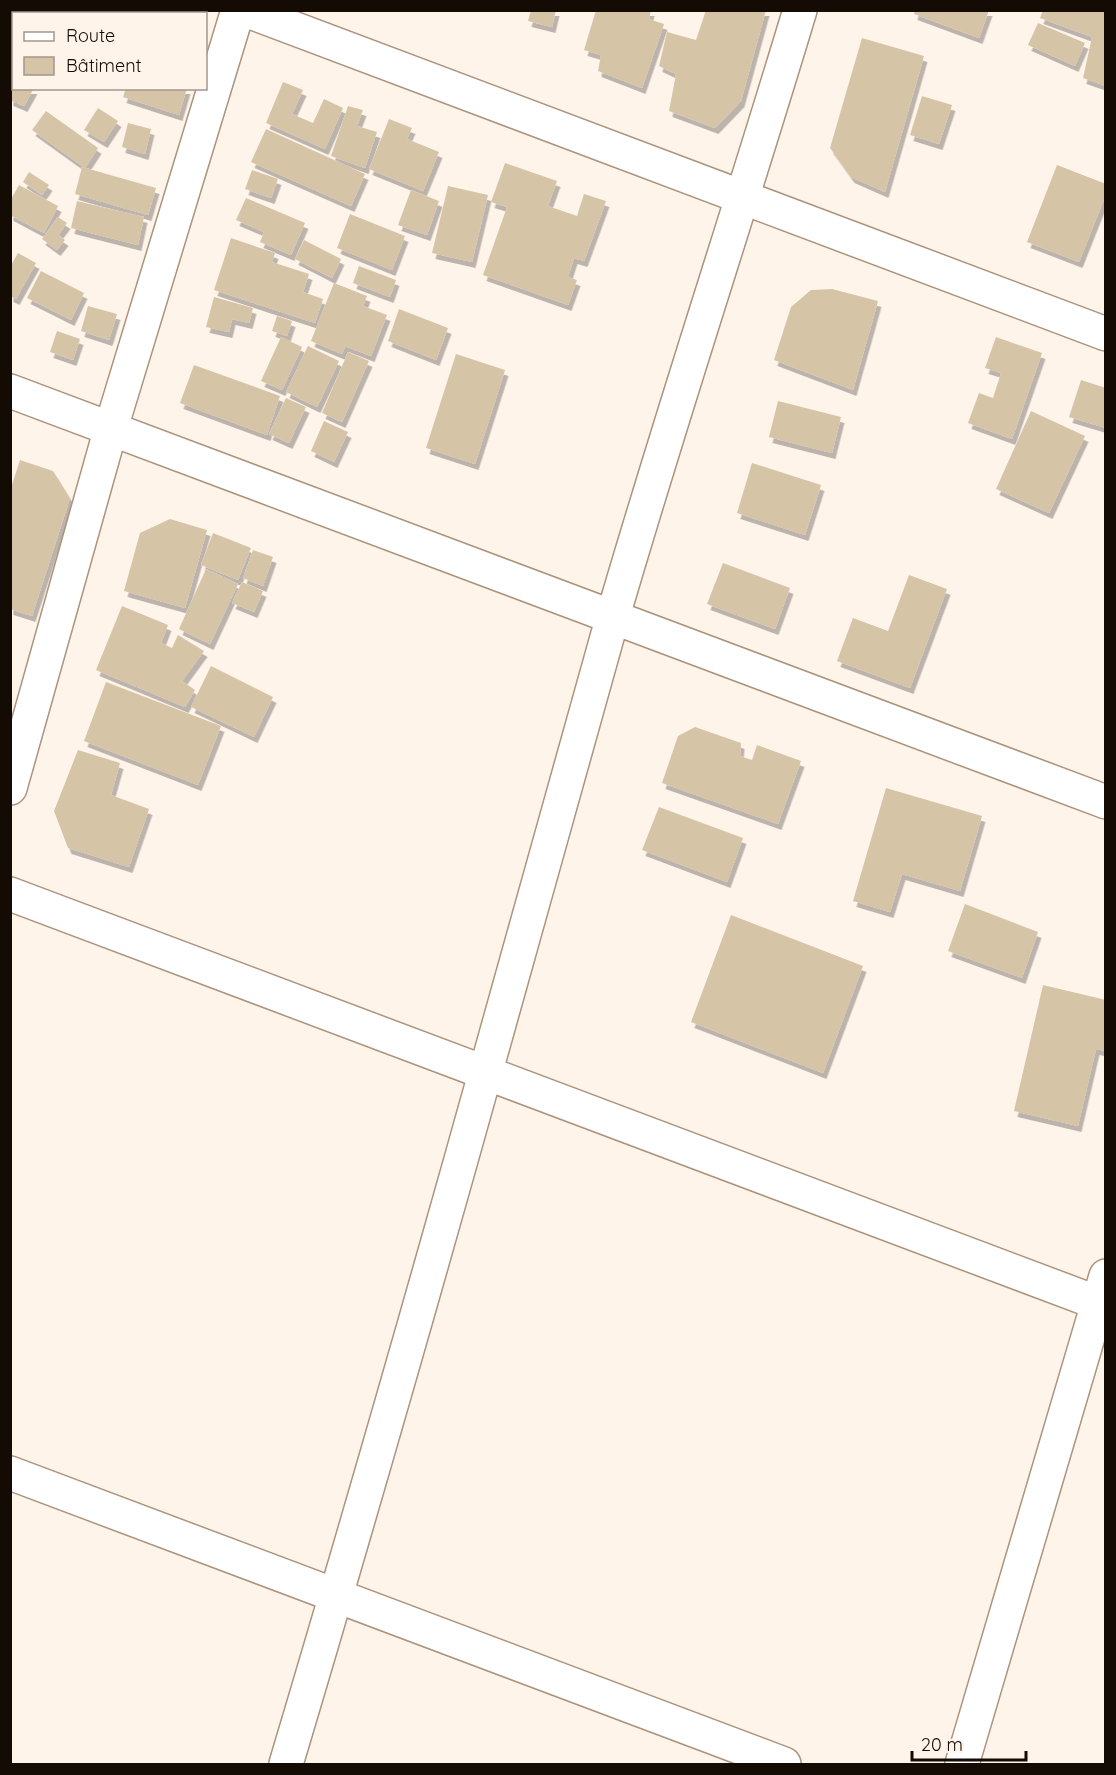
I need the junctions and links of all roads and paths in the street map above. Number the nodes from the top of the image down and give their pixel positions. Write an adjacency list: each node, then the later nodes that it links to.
1 (238, 10): 7 (street)
2 (245, 10): 4 (street)
3 (800, 10): 4 (street)
4 (743, 198): 5 (street); 8 (street)
5 (1106, 334)
6 (10, 391): 7 (street)
7 (111, 428): 8 (street); 9 (street)
8 (613, 617): 10 (street); 12 (street)
9 (10, 788)
10 (1106, 802)
11 (10, 894): 12 (street)
12 (486, 1073): 13 (street); 15 (street)
13 (1103, 1295): 18 (street)
14 (10, 1473): 15 (street)
15 (336, 1596): 16 (street); 17 (street)
16 (286, 1764)
17 (784, 1764)
18 (962, 1764)

